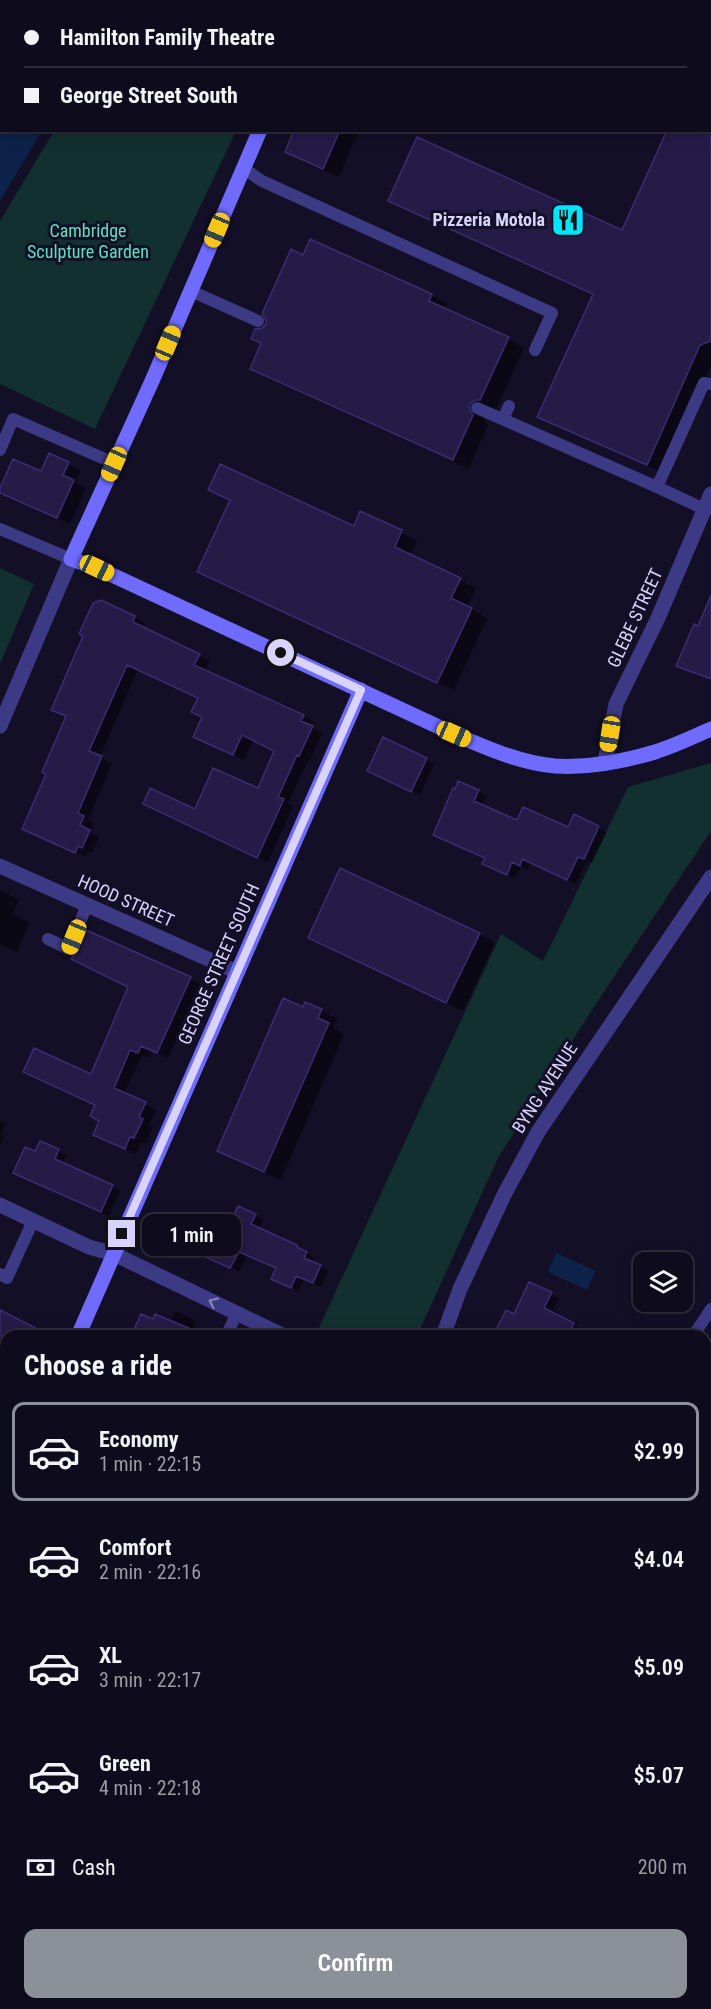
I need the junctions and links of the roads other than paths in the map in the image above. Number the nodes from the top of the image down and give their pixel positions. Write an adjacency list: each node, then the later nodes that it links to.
1 (259, 132): 2 (main road)
2 (243, 168): 3 (main road); 5 (lane)
3 (191, 291): 4 (lane); 11 (main road)
4 (258, 321)
5 (535, 350)
6 (711, 384): 12 (lane)
7 (509, 406): 9 (lane)
8 (477, 408): 9 (lane)
9 (503, 419): 12 (lane)
10 (0, 450): 11 (lane)
11 (114, 464): 16 (main road)
12 (657, 487): 14 (lane)
13 (711, 494): 14 (street, GLEBE STREET)
14 (704, 508): 20 (street, GLEBE STREET)
15 (0, 529): 16 (lane)
16 (71, 559): 17 (main road); 18 (street)
17 (361, 690): 20 (main road); 25 (main road, GEORGE STREET SOUTH)
18 (0, 726)
19 (711, 729): 20 (main road)
20 (605, 762)
21 (0, 866): 23 (street, HOOD STREET)
22 (711, 877): 35 (street, BYNG AVENUE)
23 (87, 905): 24 (lane); 25 (street, HOOD STREET)
24 (48, 939)
25 (237, 972): 28 (main road, GEORGE STREET SOUTH)
26 (0, 1205): 27 (street)
27 (33, 1221): 28 (street); 29 (lane)
28 (114, 1254): 31 (street, one-way to 28); 32 (main road, GEORGE STREET SOUTH)
29 (0, 1274)
30 (711, 1309): 36 (lane)
31 (237, 1314): 33 (lane); 34 (street)
32 (81, 1330)
33 (229, 1330)
34 (271, 1330)
35 (445, 1330)
36 (697, 1330)

